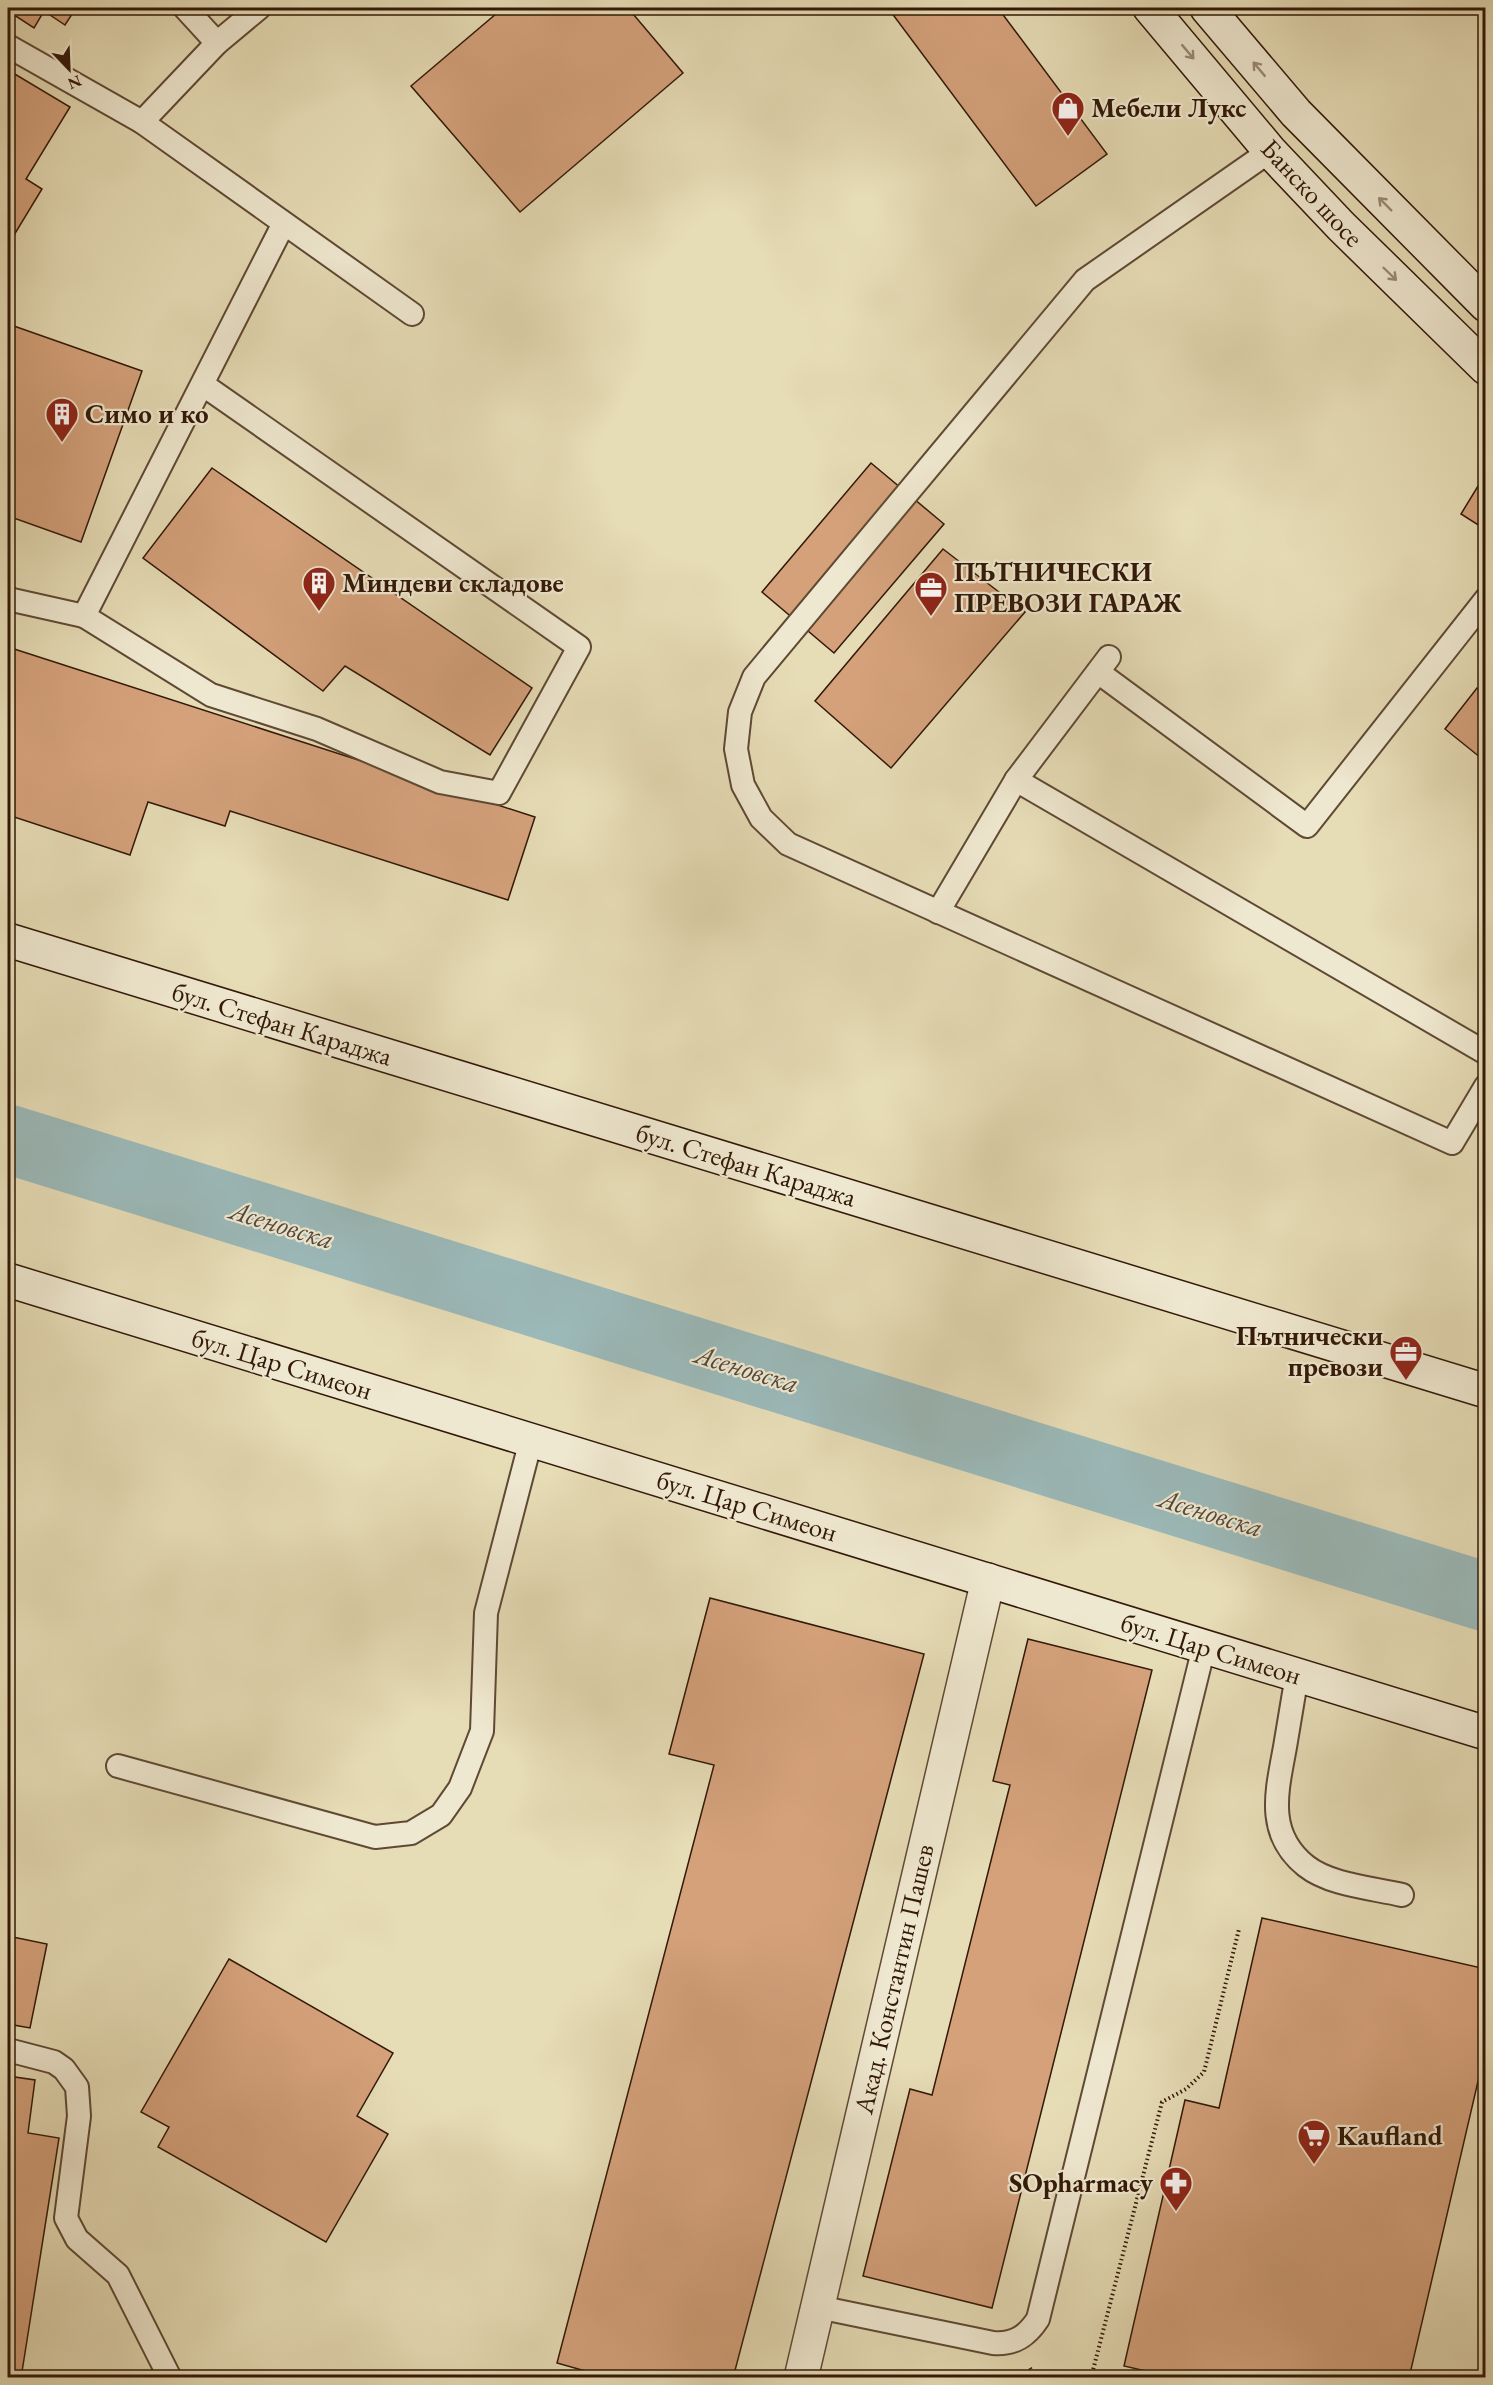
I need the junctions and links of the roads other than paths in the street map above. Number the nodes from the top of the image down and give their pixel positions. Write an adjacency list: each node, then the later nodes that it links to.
1 (185, 8): 5 (lane)
2 (259, 8): 5 (lane)
3 (1150, 8): 8 (main road, Банско шосе, one-way to 8)
4 (1207, 8): 10 (main road, Банско шосе, one-way to 4)
5 (217, 43): 7 (lane)
6 (8, 46): 7 (lane)
7 (142, 122): 9 (lane)
8 (1270, 151): 12 (main road, Банско шосе, one-way to 12); 18 (lane)
9 (283, 225): 11 (lane); 13 (lane)
10 (1485, 305)
11 (412, 314)
12 (1485, 368)
13 (202, 384): 16 (lane); 16 (lane)
14 (8, 599): 16 (lane)
15 (1485, 600): 17 (lane)
16 (84, 616)
17 (1016, 780): 18 (lane); 20 (lane)
18 (939, 912): 21 (lane)
19 (8, 940): 23 (main road, бул. Стефан Караджа)
20 (1485, 1053)
21 (1485, 1086)
22 (8, 1280): 24 (main road, бул. Цар Симеон)
23 (1485, 1391)
24 (531, 1440): 25 (main road, бул. Цар Симеон); 29 (lane)
25 (988, 1580): 26 (main road, бул. Цар Симеон); 32 (main road, Акад. Константин Пашев)
26 (1204, 1647): 27 (main road, бул. Цар Симеон); 32 (lane)
27 (1297, 1675): 28 (main road, бул. Цар Симеон); 30 (lane)
28 (1485, 1733)
29 (118, 1766)
30 (1402, 1895)
31 (8, 2050): 33 (lane)
32 (818, 2307): 34 (main road, Акад. Константин Пашев)
33 (170, 2378)
34 (801, 2378)

